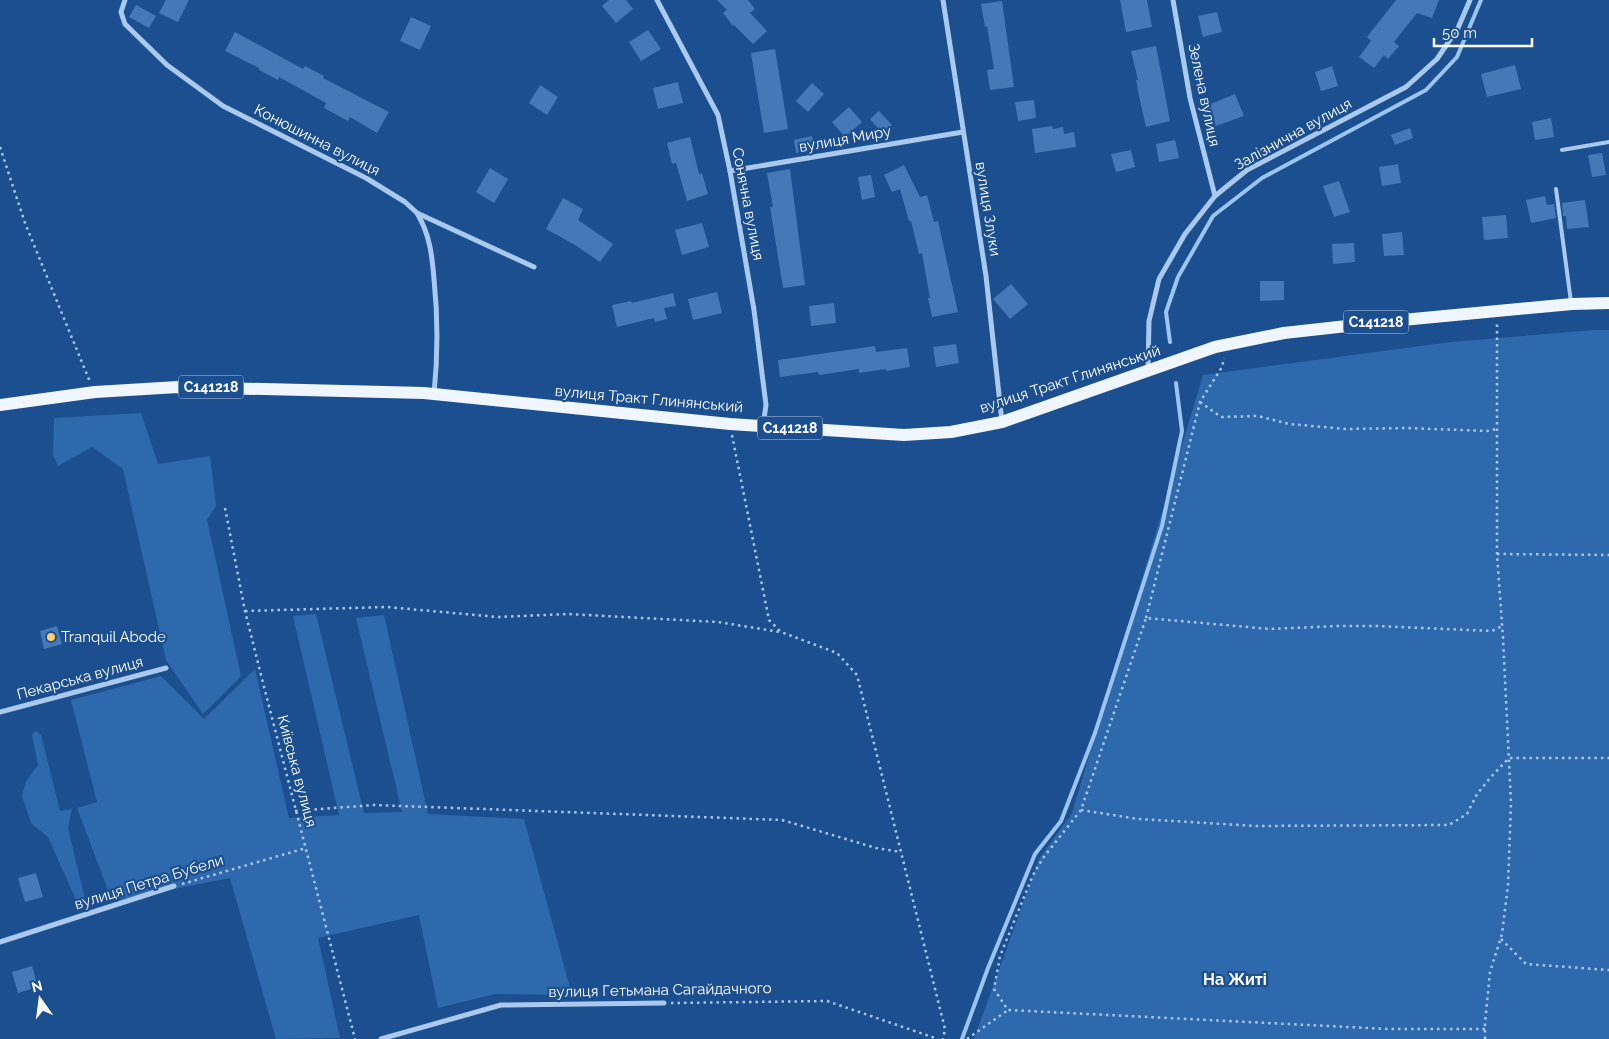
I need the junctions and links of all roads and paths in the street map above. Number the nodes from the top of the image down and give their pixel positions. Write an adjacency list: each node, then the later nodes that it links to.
1 (125, 0): 13 (street, Конюшинна вулиця)
2 (657, 0): 10 (street, Сонячна вулиця)
3 (943, 0): 6 (street, вулиця Злуки)
4 (1172, 0): 12 (street, Зелена вулиця)
5 (1470, 0): 12 (street, Залізнична вулиця)
6 (964, 132): 10 (street, вулиця Миру); 24 (street, вулиця Злуки)
7 (1609, 142): 9 (lane)
8 (0, 147): 20 (path)
9 (1562, 150)
10 (730, 171): 26 (street, Сонячна вулиця)
11 (1556, 189): 16 (lane)
12 (1215, 196): 19 (street, Залізнична вулиця)
13 (417, 213): 14 (street, Конюшинна вулиця); 21 (street)
14 (534, 267)
15 (1609, 303): 16 (main road, вулиця Тракт Глинянський / С141218)
16 (1572, 304): 17 (main road, вулиця Тракт Глинянський / С141218)
17 (1497, 312): 18 (main road, вулиця Тракт Глинянський / С141218); 27 (path)
18 (1227, 345): 19 (main road, вулиця Тракт Глинянський / С141218); 22 (path)
19 (1148, 371): 24 (main road, вулиця Тракт Глинянський / С141218)
20 (95, 392): 21 (main road, вулиця Тракт Глинянський / С141218); 23 (main road, вулиця Тракт Глинянський / С141218)
21 (434, 395): 25 (main road, вулиця Тракт Глинянський / С141218)
22 (1200, 402): 27 (path); 32 (path)
23 (0, 405)
24 (1002, 422): 26 (main road, вулиця Тракт Глинянський / С141218)
25 (730, 424): 26 (main road, вулиця Тракт Глинянський / С141218); 34 (path)
26 (762, 426)
27 (1497, 428): 29 (path)
28 (225, 508): 31 (path, Київська вулиця)
29 (1497, 554): 30 (path); 33 (path)
30 (1609, 555)
31 (245, 611): 34 (path); 40 (path, Київська вулиця)
32 (1146, 618): 33 (path); 39 (path)
33 (1502, 626): 37 (path)
34 (781, 632): 42 (path)
35 (166, 668): 36 (street, Пекарська вулиця)
36 (0, 712)
37 (1509, 758): 38 (path); 39 (path); 44 (path)
38 (1609, 758)
39 (1081, 810): 48 (path)
40 (295, 811): 41 (path, Київська вулиця); 42 (path)
41 (306, 848): 43 (path, вулиця Петра Бубели); 50 (path, Київська вулиця)
42 (901, 852): 53 (path)
43 (174, 886): 45 (street, вулиця Петра Бубели)
44 (1501, 939): 46 (path); 49 (path)
45 (0, 942)
46 (1609, 970)
47 (664, 1003): 51 (street, вулиця Гетьмана Сагайдачного); 52 (path, вулиця Гетьмана Сагайдачного)
48 (1008, 1010): 49 (path); 54 (path)
49 (1485, 1029): 55 (path)
50 (355, 1039)
51 (381, 1039)
52 (938, 1039)
53 (942, 1039)
54 (967, 1039)
55 (1485, 1039)

